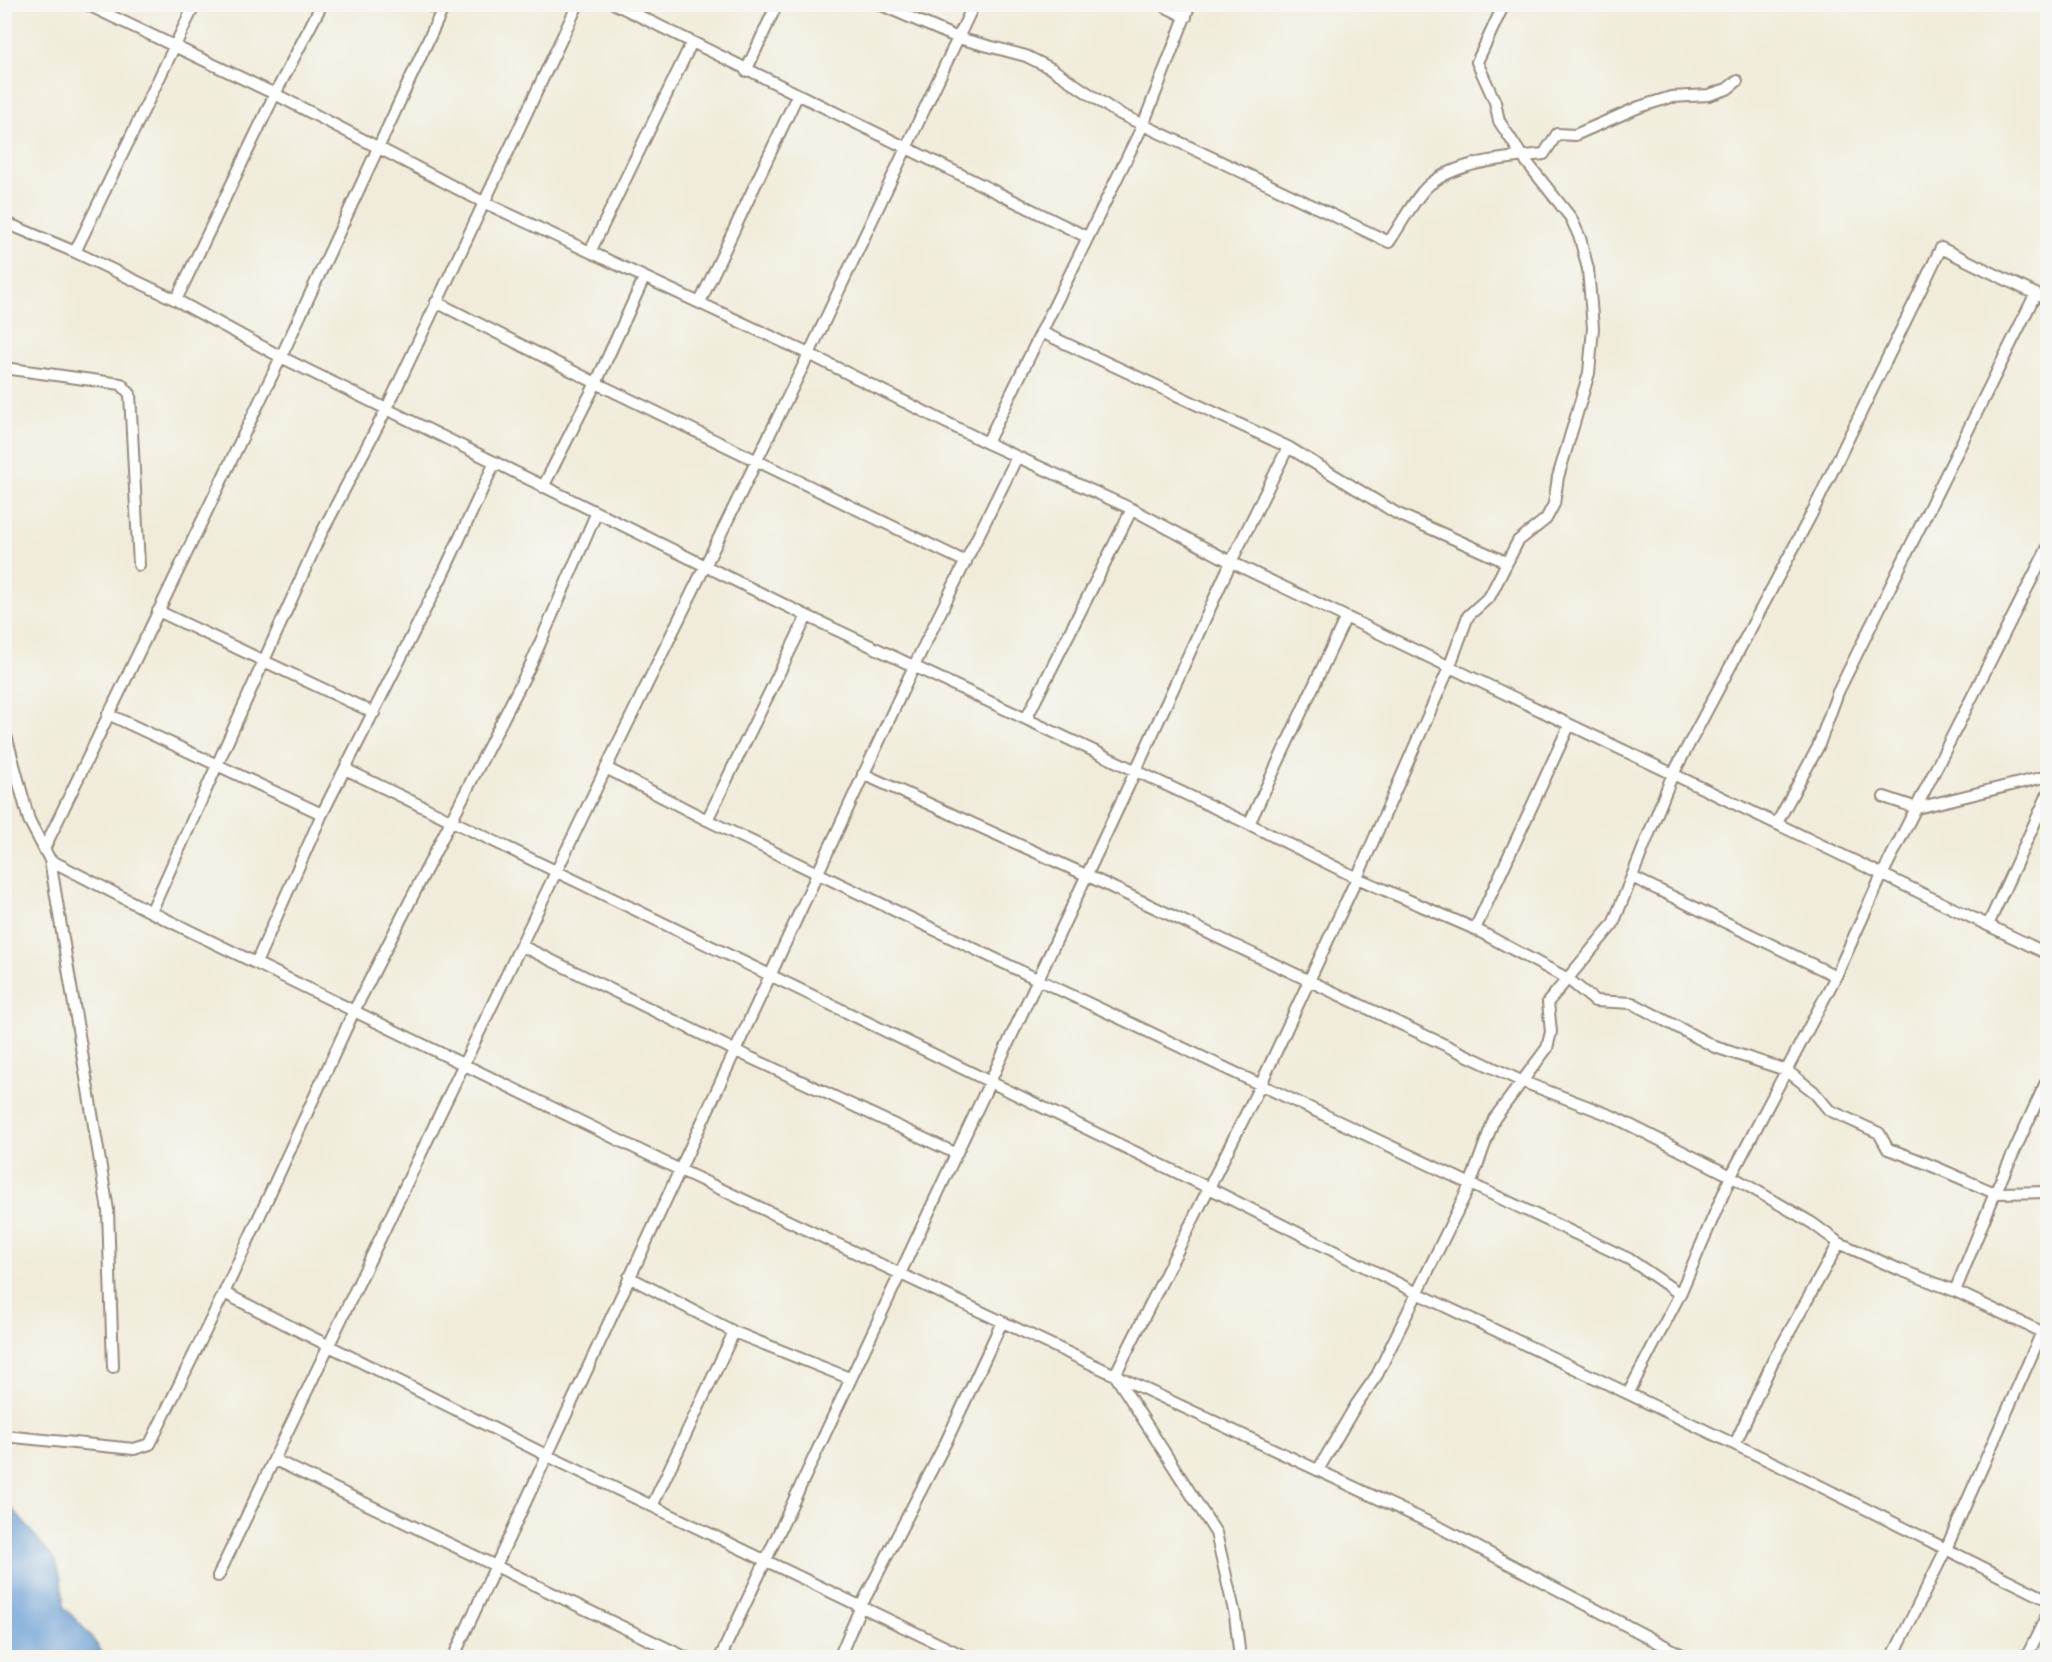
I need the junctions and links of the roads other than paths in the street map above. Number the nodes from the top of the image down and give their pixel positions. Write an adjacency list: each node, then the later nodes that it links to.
1 (86, 4): 17 (street)
2 (195, 4): 17 (street)
3 (322, 4): 20 (street)
4 (426, 4): 13 (street)
5 (578, 4): 26 (street)
6 (615, 4): 16 (street)
7 (777, 4): 18 (street)
8 (879, 4): 15 (street)
9 (974, 4): 15 (street)
10 (1160, 4): 14 (street)
11 (1190, 4): 14 (street)
12 (1504, 4): 25 (street)
13 (443, 8): 24 (street)
14 (1186, 17): 22 (street)
15 (958, 38): 22 (street); 23 (street)
16 (691, 44): 18 (street); 30 (street)
17 (175, 46): 20 (street); 29 (street)
18 (746, 71): 21 (street)
19 (1737, 81): 25 (street)
20 (274, 94): 24 (street); 33 (street)
21 (797, 96): 23 (street); 36 (street)
22 (1143, 125): 25 (street); 28 (street)
23 (907, 147): 28 (street); 38 (street)
24 (378, 148): 26 (street); 39 (street)
25 (1522, 156): 54 (street)
26 (483, 202): 30 (street); 35 (street)
27 (4, 222): 29 (street)
28 (1087, 237): 37 (street)
29 (75, 252): 33 (street)
30 (590, 252): 31 (street)
31 (644, 278): 36 (street); 41 (street)
32 (2034, 295): 34 (street); 73 (street); 81 (street)
33 (176, 300): 39 (street)
34 (2048, 300)
35 (436, 302): 41 (street); 42 (street)
36 (700, 302): 38 (street)
37 (1041, 332): 43 (street); 44 (street)
38 (809, 354): 43 (street); 46 (street)
39 (281, 357): 42 (street); 57 (street)
40 (4, 368): 55 (street)
41 (596, 383): 46 (street); 48 (street)
42 (386, 410): 47 (street); 60 (street)
43 (987, 443): 45 (street)
44 (1288, 447): 53 (street); 54 (street)
45 (1017, 457): 49 (street); 52 (street)
46 (757, 460): 52 (street); 56 (street)
47 (495, 462): 48 (street); 63 (street)
48 (543, 487): 50 (street)
49 (1132, 509): 53 (street); 65 (street)
50 (596, 514): 56 (street); 80 (street)
51 (2048, 547): 77 (street)
52 (966, 562): 61 (street)
53 (1231, 562): 59 (street); 71 (street)
54 (1506, 562): 62 (street)
55 (139, 565)
56 (705, 565): 58 (street); 70 (street)
57 (158, 611): 60 (street); 64 (street)
58 (807, 616): 61 (street); 79 (street)
59 (1346, 617): 62 (street); 82 (street)
60 (264, 660): 63 (street); 68 (street)
61 (914, 666): 65 (street); 72 (street)
62 (1449, 668): 66 (street); 89 (street)
63 (374, 713): 69 (street)
64 (108, 714): 68 (street); 83 (street)
65 (1026, 719): 71 (street)
66 (1569, 726): 73 (street); 93 (street)
67 (4, 728): 83 (street)
68 (217, 765): 78 (street); 91 (street)
69 (345, 768): 78 (street); 80 (street)
70 (606, 768): 79 (street); 85 (street)
71 (1136, 770): 82 (street); 87 (street)
72 (863, 774): 86 (street); 87 (street)
73 (1672, 776): 81 (street); 90 (street)
74 (2048, 776): 77 (street)
75 (2048, 794): 92 (street)
76 (1884, 797): 77 (street)
77 (1917, 808): 88 (street)
78 (322, 814): 96 (street)
79 (707, 820): 86 (street)
80 (450, 821): 85 (street); 102 (street)
81 (1777, 823): 88 (street)
82 (1249, 824): 89 (street)
83 (44, 849): 84 (street)
84 (50, 860): 91 (street); 128 (street)
85 (559, 871): 94 (street); 97 (street)
86 (818, 872): 97 (street); 99 (street)
87 (1086, 875): 99 (street); 101 (street)
88 (1882, 875): 92 (street); 98 (street)
89 (1357, 878): 93 (street); 101 (street)
90 (1632, 878): 98 (street); 100 (street)
91 (151, 912): 96 (street)
92 (1988, 925): 95 (street)
93 (1474, 929): 100 (street)
94 (522, 946): 103 (street); 104 (street)
95 (2048, 954)
96 (256, 963): 102 (street)
97 (770, 974): 103 (street); 107 (street)
98 (1836, 976): 105 (street)
99 (1037, 979): 107 (street); 109 (street)
100 (1568, 979): 105 (street); 108 (street)
101 (1308, 982): 108 (street); 109 (street)
102 (354, 1011): 104 (street); 121 (street)
103 (734, 1050): 110 (street); 111 (street)
104 (465, 1063): 111 (street); 127 (street)
105 (1786, 1071): 112 (street); 116 (street)
106 (2048, 1078): 116 (street)
107 (989, 1081): 110 (street); 114 (street)
108 (1521, 1081): 112 (street); 113 (street)
109 (1260, 1086): 113 (street); 114 (street)
110 (955, 1153): 118 (street)
111 (678, 1169): 118 (street); 119 (street)
112 (1731, 1176): 117 (street); 123 (street)
113 (1470, 1185): 122 (street); 123 (street)
114 (1209, 1188): 122 (street); 129 (street)
115 (2048, 1192): 116 (street)
116 (1995, 1193): 120 (street)
117 (1839, 1243): 120 (street); 133 (street)
118 (898, 1274): 124 (street); 130 (street)
119 (629, 1277): 125 (street); 134 (street)
120 (1955, 1291): 126 (street)
121 (224, 1293): 127 (street); 132 (street)
122 (1417, 1293): 131 (street); 136 (street)
123 (1680, 1294): 131 (street)
124 (1002, 1322): 129 (street); 143 (street)
125 (734, 1332): 130 (street); 137 (street)
126 (2045, 1334): 138 (street)
127 (329, 1347): 134 (street); 135 (street)
128 (113, 1367)
129 (1115, 1375): 136 (street); 150 (street)
130 (849, 1378): 139 (street)
131 (1629, 1392): 133 (street)
132 (4, 1436)
133 (1735, 1444): 138 (street)
134 (548, 1456): 137 (street); 140 (street)
135 (274, 1460): 140 (street); 141 (street)
136 (1318, 1470): 151 (street)
137 (652, 1506): 139 (street)
138 (1946, 1549): 142 (street); 152 (street)
139 (765, 1560): 143 (street); 147 (street)
140 (494, 1566): 145 (street); 146 (street)
141 (218, 1576)
142 (2048, 1600)
143 (861, 1606): 148 (street); 149 (street)
144 (2048, 1613): 153 (street)
145 (453, 1658)
146 (687, 1658)
147 (720, 1658)
148 (839, 1658)
149 (968, 1658)
150 (1240, 1658)
151 (1688, 1658)
152 (1892, 1658)
153 (2026, 1658)

